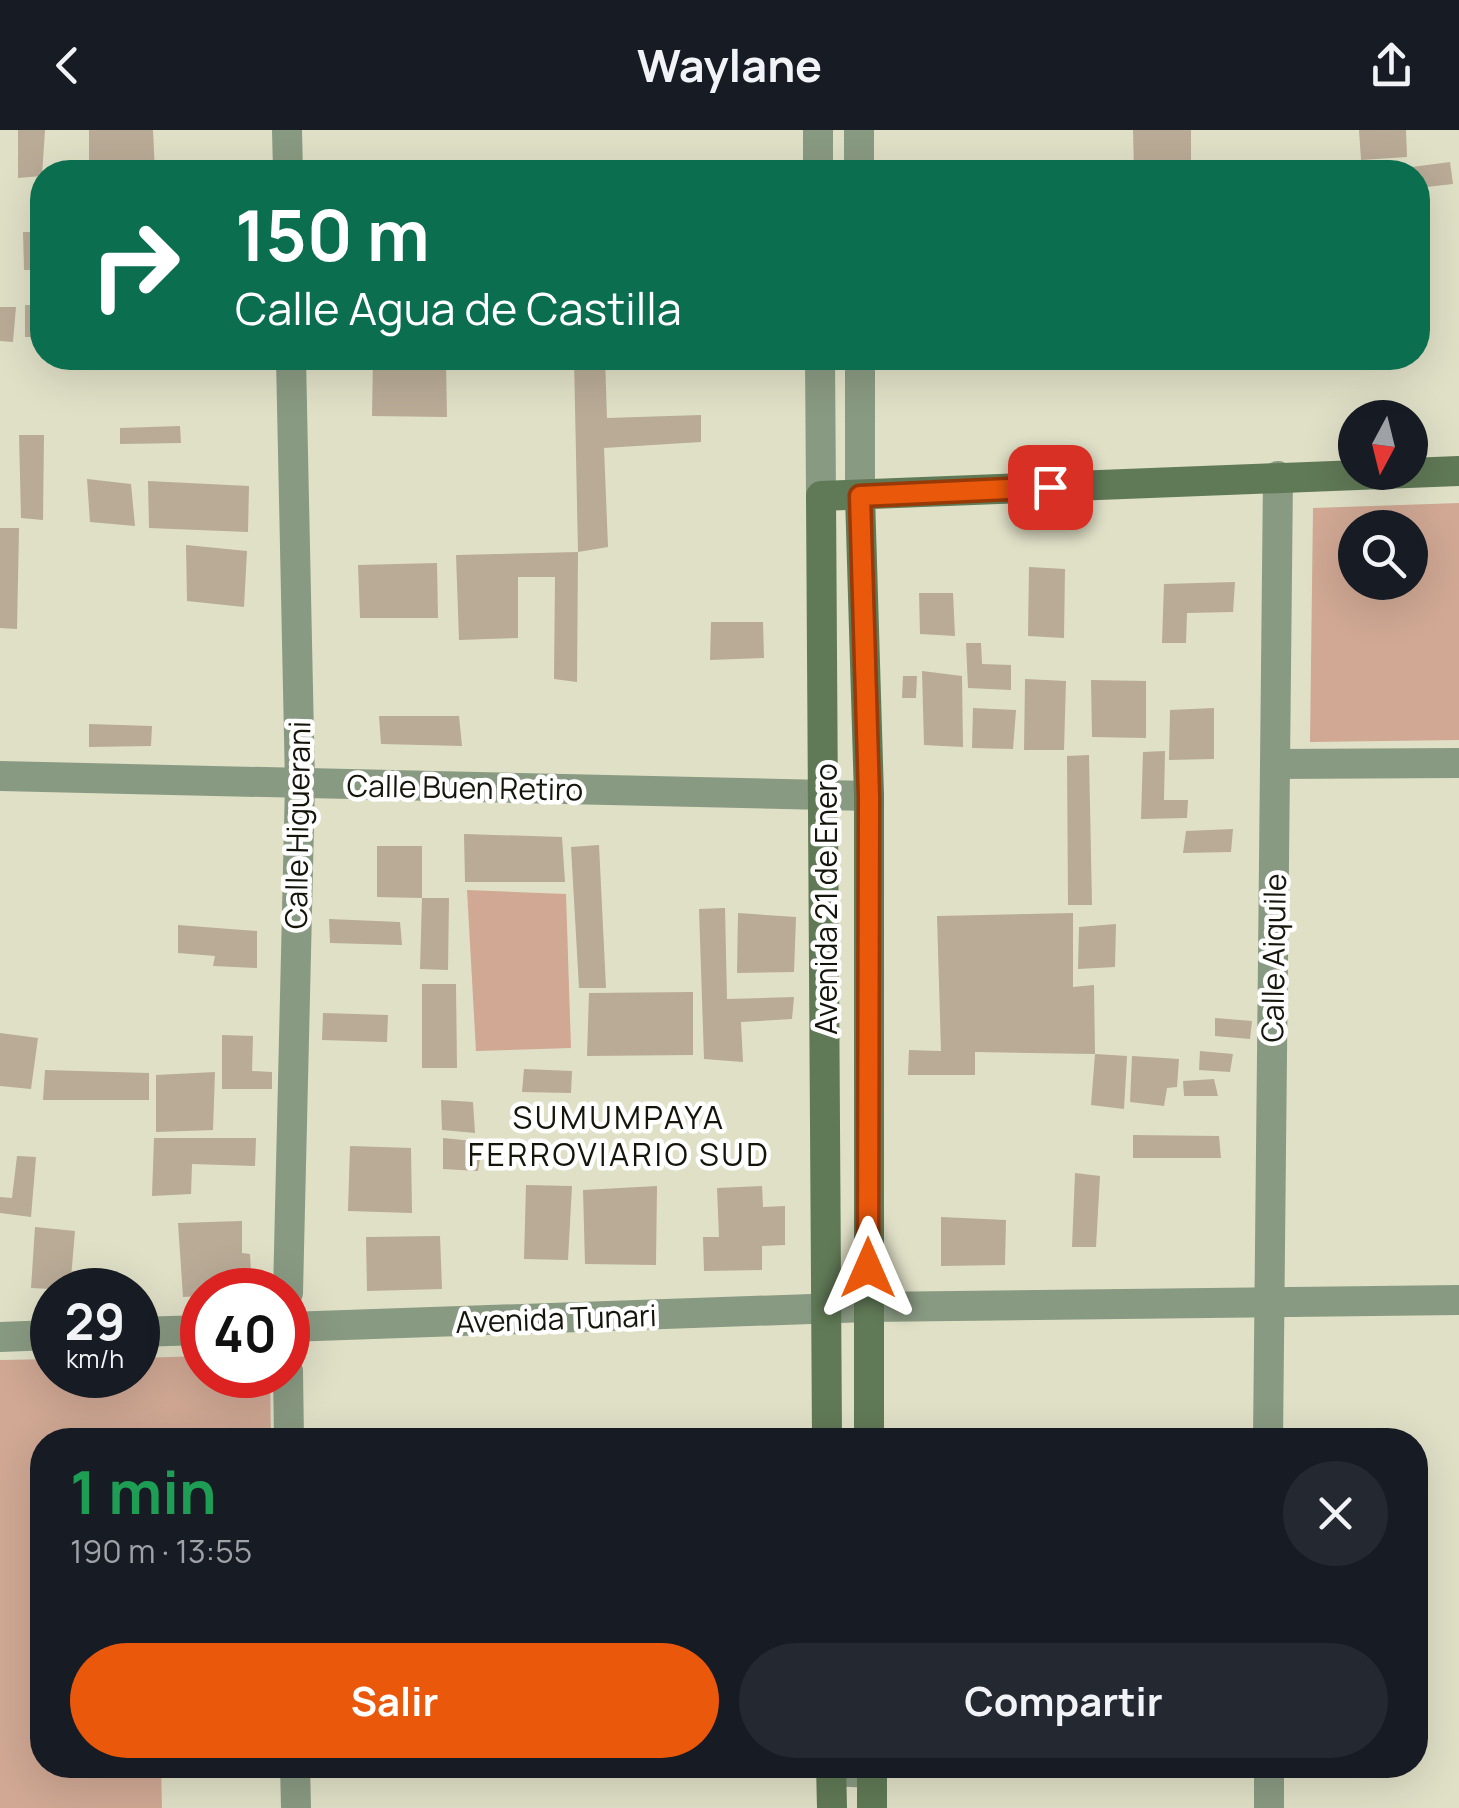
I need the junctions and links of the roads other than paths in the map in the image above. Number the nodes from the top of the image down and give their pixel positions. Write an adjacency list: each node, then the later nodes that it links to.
1 (287, 130): 4 (street)
2 (818, 130): 5 (street)
3 (859, 130): 6 (street)
4 (288, 160)
5 (818, 160)
6 (859, 160)
7 (292, 370): 17 (street, Calle Higuerani)
8 (820, 370): 12 (street, Avenida 21 de Enero)
9 (860, 370): 13 (street, Avenida 21 de Enero)
10 (1459, 472): 11 (street)
11 (1278, 476): 13 (street); 15 (street, Calle Aiquile)
12 (821, 496): 13 (street); 18 (street, Avenida 21 de Enero)
13 (860, 496): 19 (street, Avenida 21 de Enero)
14 (1459, 763): 15 (street)
15 (1275, 764): 22 (street, Calle Aiquile)
16 (0, 776): 17 (street, Calle Buen Retiro)
17 (300, 784): 18 (street, Calle Buen Retiro); 20 (street, Calle Higuerani)
18 (826, 796): 19 (street, Calle Buen Retiro); 24 (street, Avenida 21 de Enero)
19 (869, 796): 23 (street, Avenida 21 de Enero)
20 (289, 1268)
21 (1459, 1300): 22 (street, Avenida Tunari)
22 (1268, 1302): 23 (street, Avenida Tunari); 32 (street, Calle Aiquile)
23 (868, 1307): 24 (street, Avenida Tunari); 31 (street, Avenida 21 de Enero)
24 (826, 1309): 25 (street, Avenida Tunari); 30 (street, Avenida 21 de Enero)
25 (310, 1326)
26 (30, 1336): 27 (street)
27 (0, 1337)
28 (288, 1398): 29 (street)
29 (289, 1428)
30 (827, 1428)
31 (870, 1428)
32 (1268, 1428)
33 (295, 1778): 37 (street)
34 (831, 1778): 38 (street)
35 (872, 1778): 39 (street)
36 (1269, 1778): 40 (street)
37 (296, 1808)
38 (832, 1808)
39 (872, 1808)
40 (1269, 1808)

